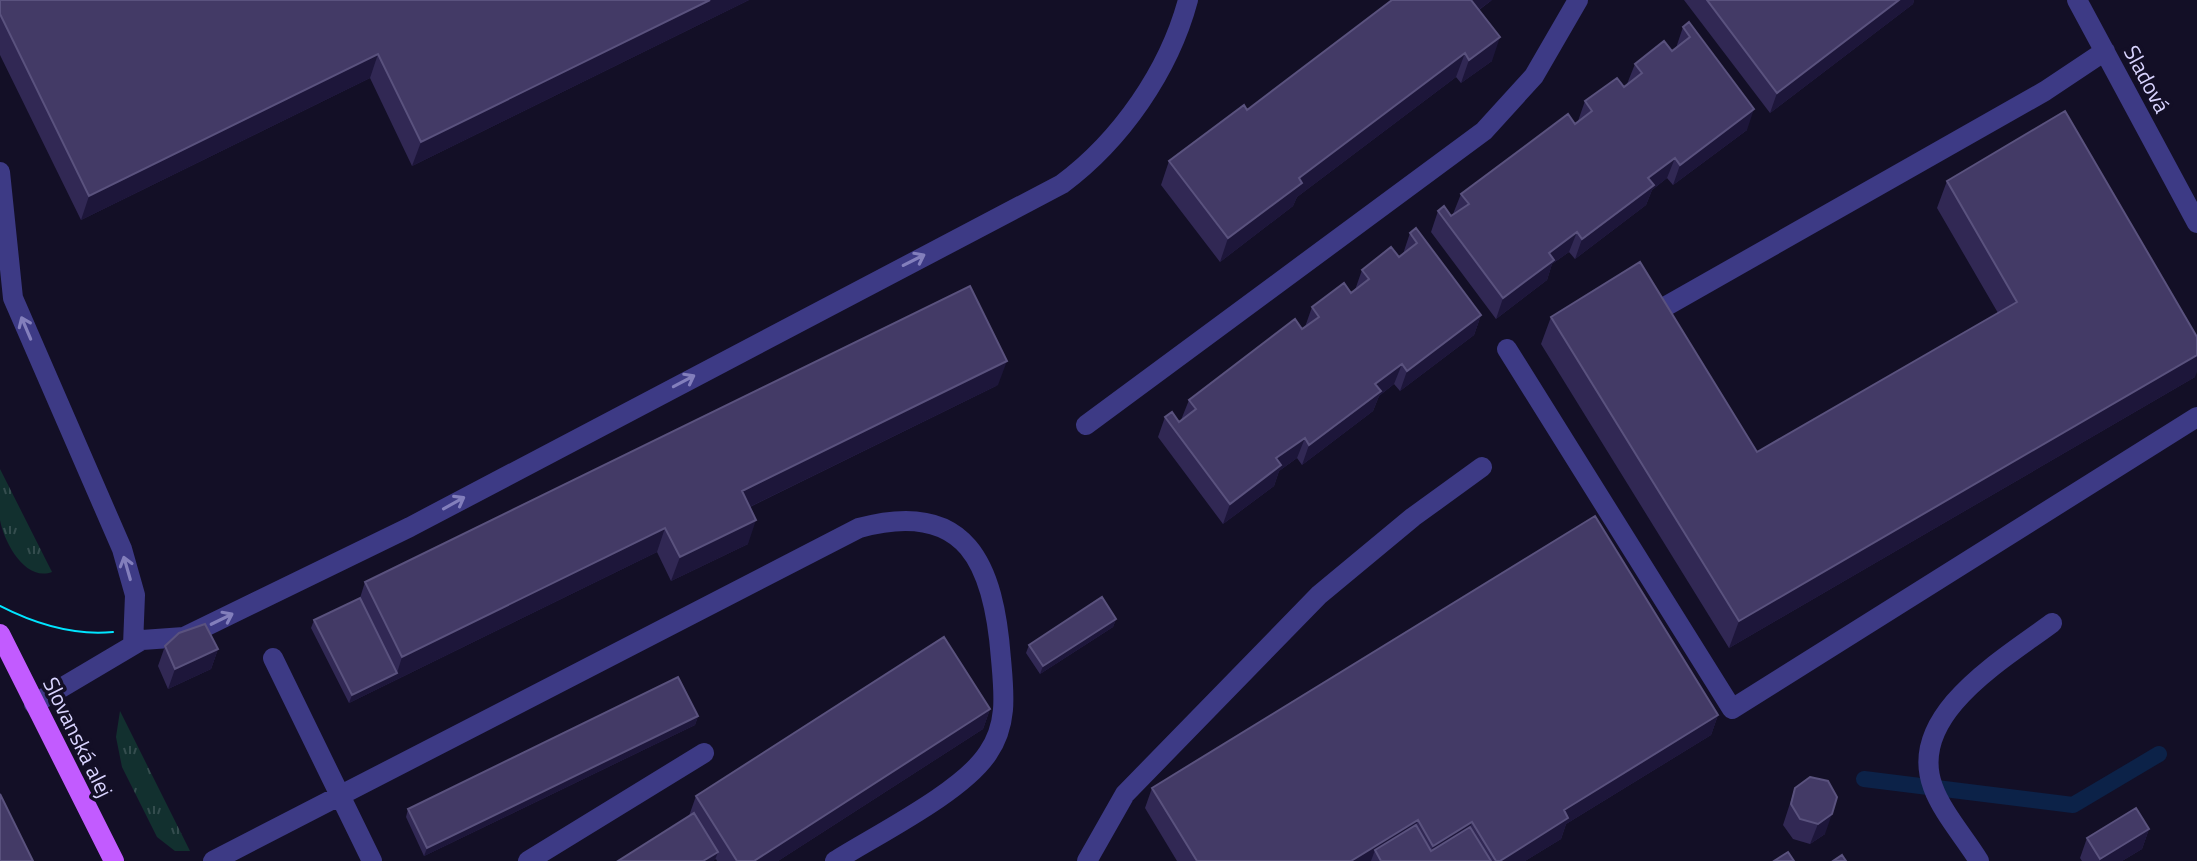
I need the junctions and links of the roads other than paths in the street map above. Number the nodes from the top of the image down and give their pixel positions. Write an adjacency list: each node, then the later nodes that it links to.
1 (1188, 0): 14 (street, one-way to 1)
2 (1578, 0): 10 (street)
3 (2077, 0): 4 (street, Sladová)
4 (2105, 51): 6 (street, Sladová); 7 (street)
5 (0, 172): 14 (street, one-way to 5)
6 (2197, 223)
7 (1654, 313)
8 (1507, 349): 9 (street)
9 (2197, 417)
10 (1086, 425)
11 (1482, 467): 24 (street)
12 (2052, 623): 25 (street)
13 (0, 634): 16 (main road, Slovanská alej)
14 (133, 645): 16 (street)
15 (273, 658): 18 (street)
16 (34, 704): 19 (main road, Slovanská alej)
17 (704, 753): 22 (street)
18 (340, 796): 20 (street); 21 (street); 23 (street)
19 (114, 861)
20 (213, 861)
21 (372, 861)
22 (528, 861)
23 (835, 861)
24 (1087, 861)
25 (1979, 861)

